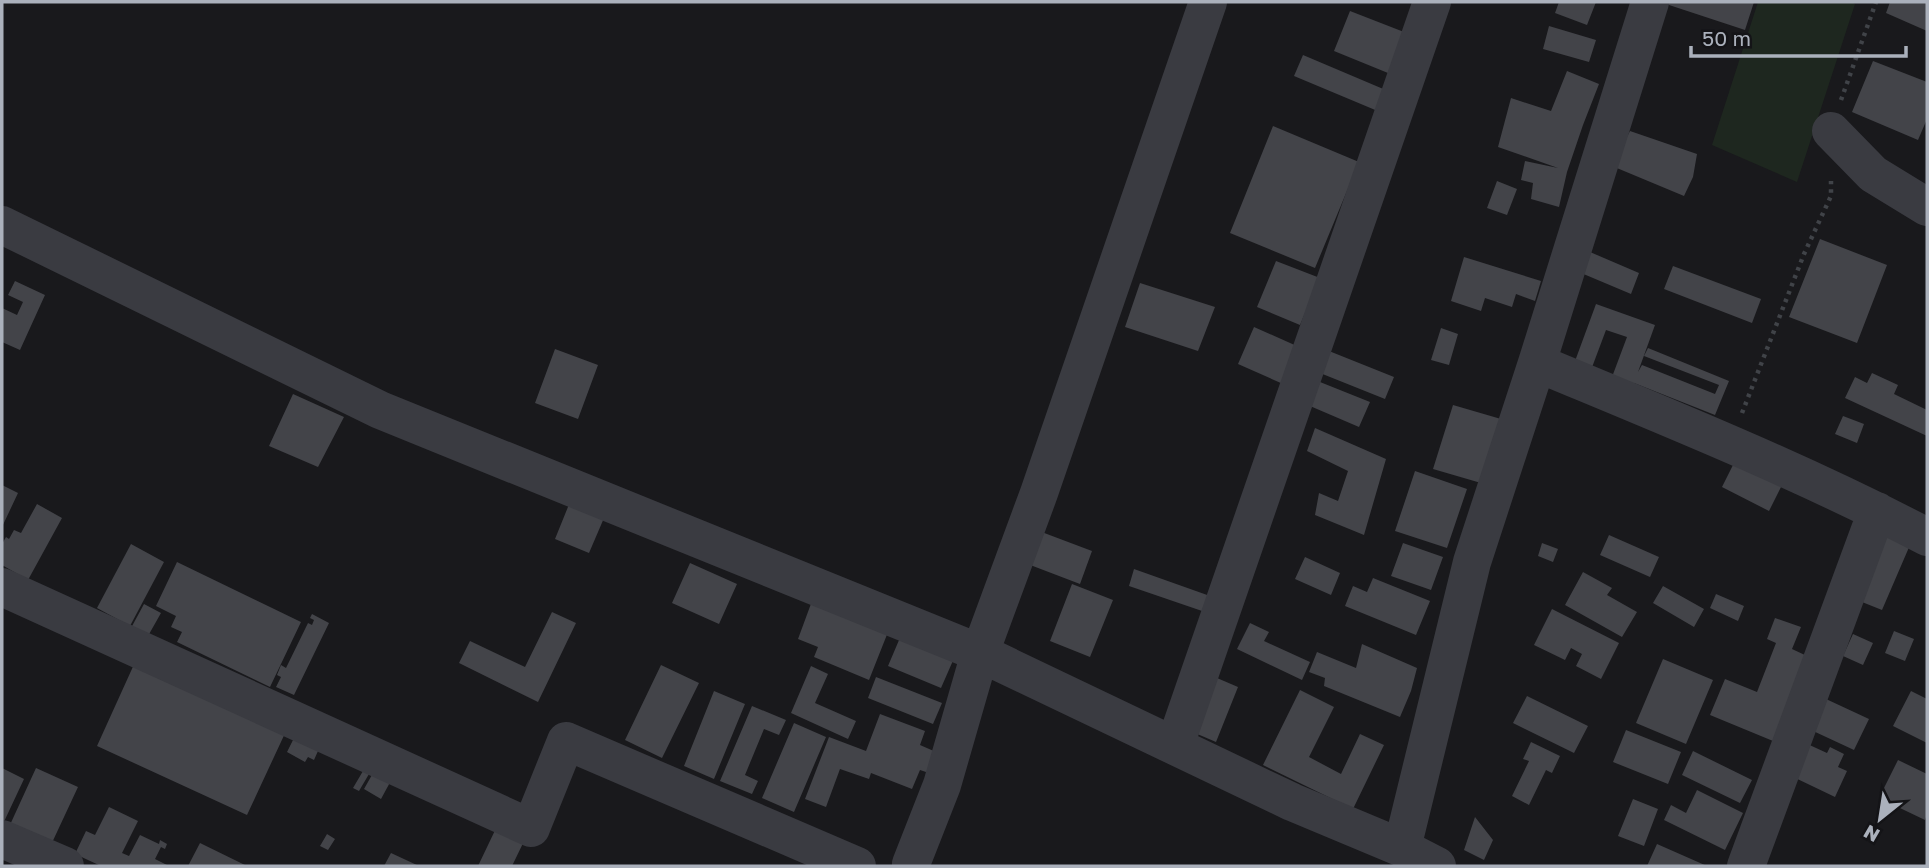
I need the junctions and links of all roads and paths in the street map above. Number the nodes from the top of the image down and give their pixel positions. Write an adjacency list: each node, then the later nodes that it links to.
1 (1208, 2): 13 (street)
2 (1432, 2): 14 (street)
3 (1650, 2): 8 (street)
4 (1876, 2): 5 (path)
5 (1831, 131): 6 (street); 9 (path)
6 (1927, 207)
7 (2, 226): 13 (street)
8 (1537, 363): 9 (street); 16 (street)
9 (1730, 443): 10 (street)
10 (1877, 511): 11 (street); 21 (street)
11 (1927, 537)
12 (2, 587): 18 (street)
13 (980, 653): 14 (street); 19 (street)
14 (1175, 745): 16 (street)
15 (2, 839): 17 (street)
16 (1402, 848): 20 (street)
17 (65, 866)
18 (857, 866)
19 (912, 866)
20 (1437, 866)
21 (1746, 866)

